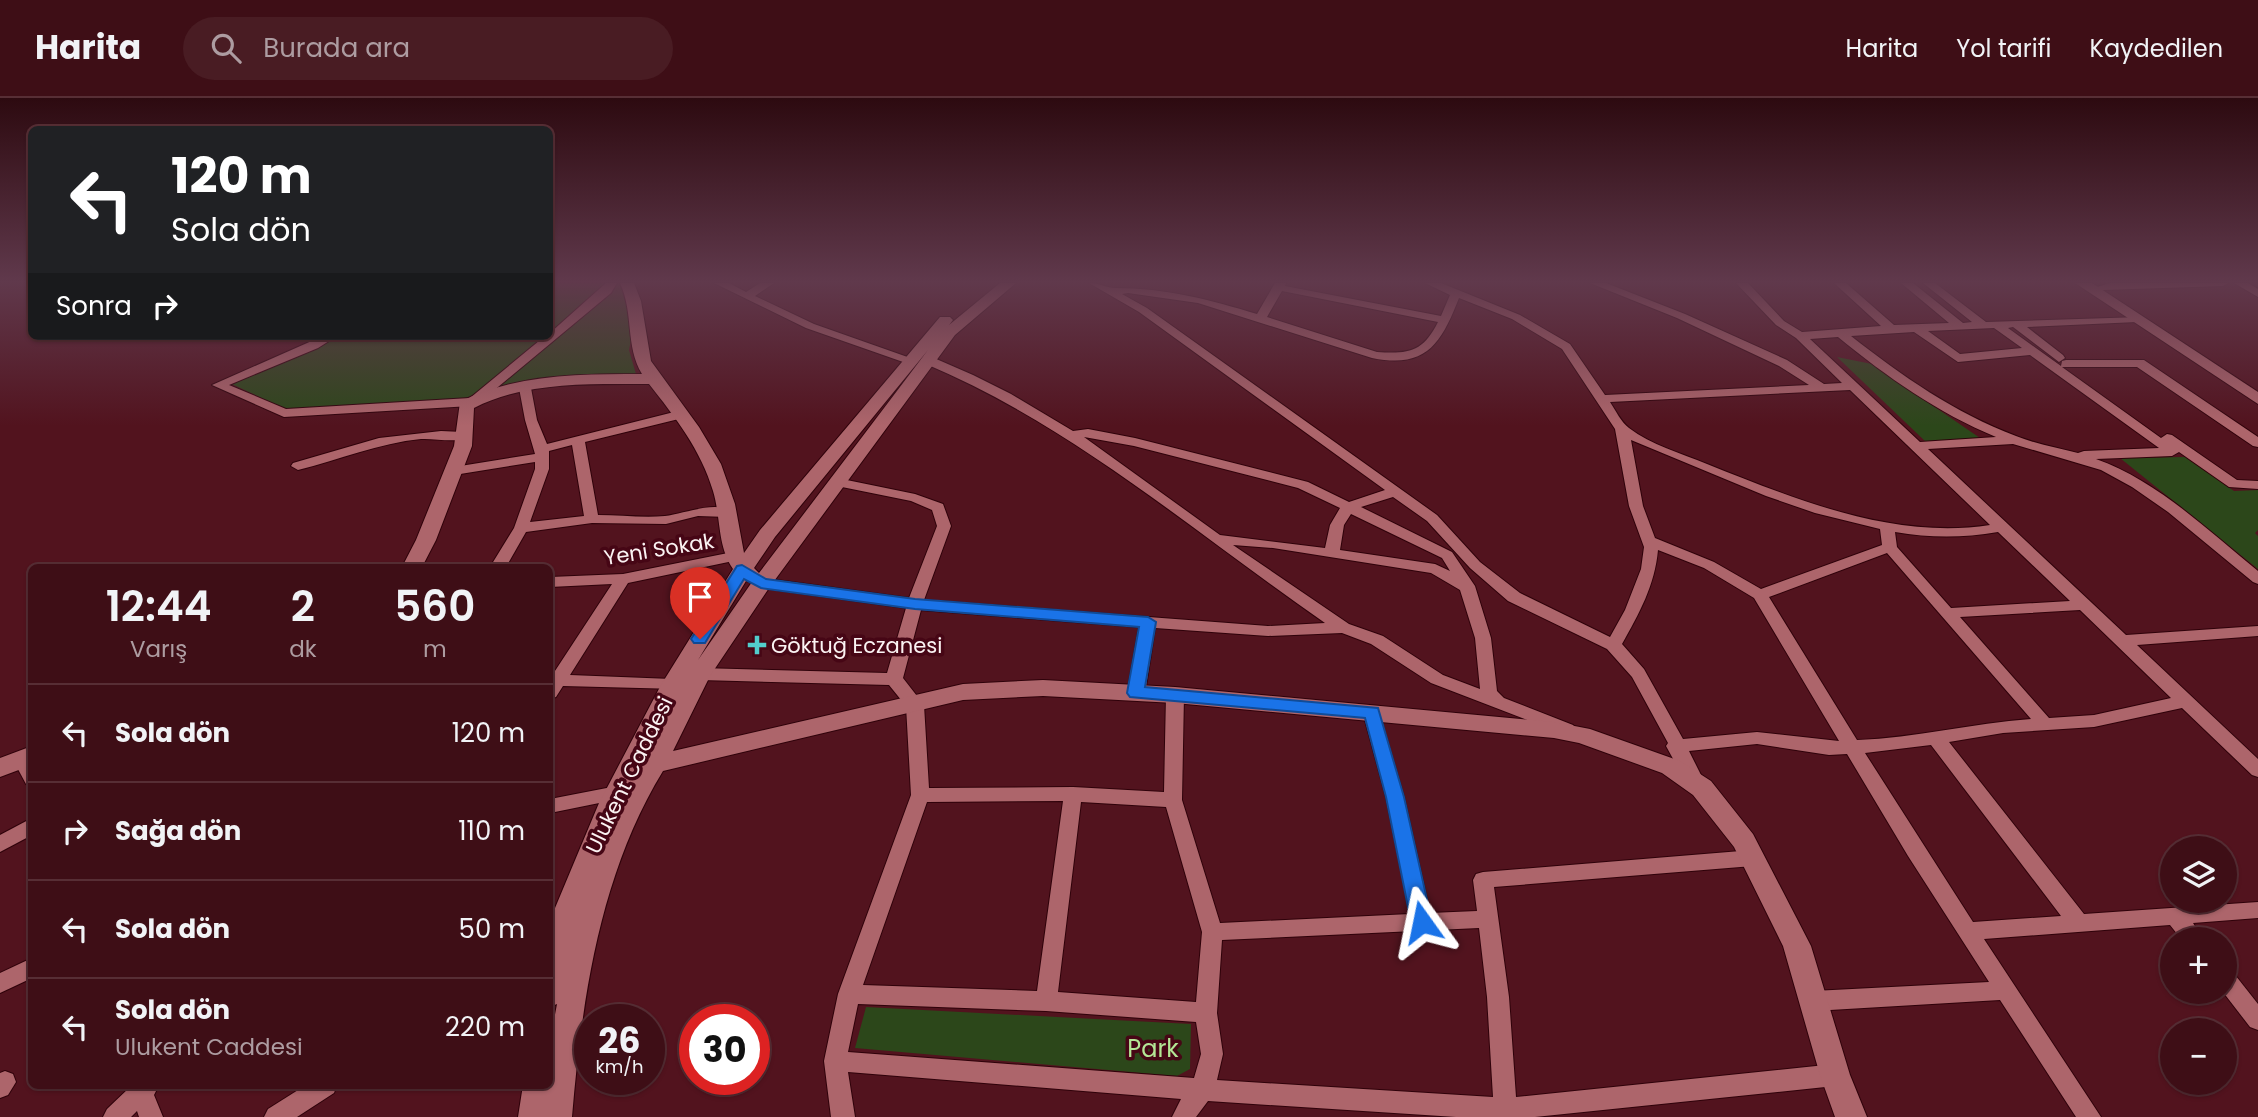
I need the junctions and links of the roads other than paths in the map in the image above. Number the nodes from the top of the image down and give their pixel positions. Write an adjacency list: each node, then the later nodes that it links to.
1 (636, 331): 26 (street)
2 (823, 331): 23 (street)
3 (934, 331): 23 (street)
4 (951, 331): 24 (street)
5 (1172, 331): 48 (street)
6 (1300, 331): 7 (street)
7 (1437, 331)
8 (1539, 331): 31 (street)
9 (1713, 331): 29 (street)
10 (1792, 331): 19 (street)
11 (1798, 331): 19 (street)
12 (1872, 331): 18 (street)
13 (1920, 331): 22 (street)
14 (1999, 331): 22 (street)
15 (2024, 331): 25 (street)
16 (2153, 331): 32 (street)
17 (2169, 331): 30 (street)
18 (1841, 333): 19 (street); 38 (street)
19 (1801, 336): 27 (street)
20 (324, 340): 33 (street)
21 (547, 340): 33 (street)
22 (2032, 351): 43 (street)
23 (910, 360): 61 (street)
24 (930, 361): 36 (street); 46 (street)
25 (2066, 364): 40 (street); 47 (street)
26 (655, 379): 28 (street); 34 (street)
27 (1854, 386): 29 (street); 41 (street)
28 (525, 388): 33 (street); 42 (street)
29 (1822, 388): 31 (street)
30 (2258, 388)
31 (1600, 399): 35 (street)
32 (2258, 399)
33 (473, 401): 37 (street)
34 (682, 414): 39 (street); 50 (street)
35 (1622, 429): 54 (street); 56 (street)
36 (1072, 435): 49 (street); 55 (street)
37 (463, 436): 44 (street); 45 (street)
38 (2015, 440): 41 (street); 43 (street)
39 (578, 441): 42 (street); 51 (street)
40 (2258, 443)
41 (1918, 446): 52 (street)
42 (543, 453): 45 (street); 53 (street)
43 (2071, 456): 63 (street)
44 (298, 466)
45 (454, 471): 59 (street)
46 (837, 482): 61 (street); 67 (street)
47 (2258, 485)
48 (1394, 492): 49 (street); 74 (street)
49 (1351, 507): 58 (street); 65 (street)
50 (727, 513): 51 (street); 61 (street)
51 (592, 519): 53 (street)
52 (2002, 527): 54 (street); 68 (street)
53 (521, 528): 60 (street)
54 (1887, 529): 57 (street)
55 (1215, 539): 58 (street); 71 (street)
56 (1649, 541): 66 (street); 74 (street)
57 (1890, 548): 66 (street); 69 (street)
58 (1332, 555): 65 (street)
59 (414, 564)
60 (500, 564)
61 (746, 570): 62 (street, Yeni Sokak); 67 (street, Yeni Sokak); 75 (street); 78 (street, Ulukent Caddesi)
62 (623, 579): 64 (street, Yeni Sokak); 77 (street)
63 (2258, 579)
64 (553, 582)
65 (1467, 586): 82 (street)
66 (1760, 596): 89 (street)
67 (915, 604): 70 (street, Yeni Sokak); 76 (street)
68 (2084, 605): 69 (street); 73 (street)
69 (1945, 613): 85 (street)
70 (1148, 622): 71 (street, Yeni Sokak); 79 (street)
71 (1343, 628): 82 (street)
72 (2258, 631): 73 (street)
73 (2122, 640): 81 (street)
74 (1613, 645): 88 (street)
75 (700, 674): 76 (street); 90 (street)
76 (894, 679): 83 (street)
77 (553, 684): 78 (street)
78 (672, 685): 93 (street, Ulukent Caddesi)
79 (1136, 693): 80 (street); 83 (street)
80 (1175, 695): 84 (street); 96 (street)
81 (2185, 701): 85 (street); 91 (street)
82 (1499, 702): 86 (street)
83 (915, 705): 90 (street); 95 (street)
84 (1372, 713): 86 (street); 104 (street)
85 (2045, 724): 87 (street)
86 (1582, 735): 92 (street)
87 (1937, 740): 89 (street); 105 (street)
88 (1675, 746): 89 (street); 92 (street)
89 (1853, 748): 107 (street)
90 (655, 764): 120 (street)
91 (2258, 770)
92 (1697, 784): 100 (street)
93 (617, 793): 97 (street); 109 (street, Ulukent Caddesi)
94 (1073, 794): 95 (street); 96 (street); 115 (street)
95 (920, 795): 113 (street)
96 (1173, 800): 108 (street)
97 (553, 805)
98 (28, 827): 99 (street)
99 (0, 844)
100 (1753, 858): 103 (street); 116 (street)
101 (2258, 910): 102 (street)
102 (2175, 916): 105 (street); 106 (street)
103 (1486, 919): 104 (street); 128 (street)
104 (1422, 922): 108 (street)
105 (2079, 923): 107 (street)
106 (2184, 927)
107 (1968, 931): 112 (street)
108 (1212, 932): 117 (street)
109 (553, 939)
110 (28, 969): 111 (street)
111 (0, 984)
112 (2006, 990): 116 (street); 135 (street)
113 (849, 994): 115 (street); 119 (street)
114 (2237, 994): 118 (street)
115 (1046, 1001): 117 (street)
116 (1814, 1001): 121 (street)
117 (1206, 1013): 126 (street)
118 (2258, 1020)
119 (835, 1061): 126 (street); 132 (street)
120 (553, 1073)
121 (1835, 1074): 128 (street); 134 (street)
122 (140, 1089): 129 (street)
123 (143, 1089): 130 (street)
124 (320, 1089): 131 (street)
125 (545, 1089): 127 (street)
126 (1203, 1090): 128 (street); 133 (street)
127 (536, 1109)
128 (1505, 1113)
129 (115, 1117)
130 (151, 1117)
131 (276, 1117)
132 (843, 1117)
133 (1184, 1117)
134 (1851, 1117)
135 (2089, 1117)

